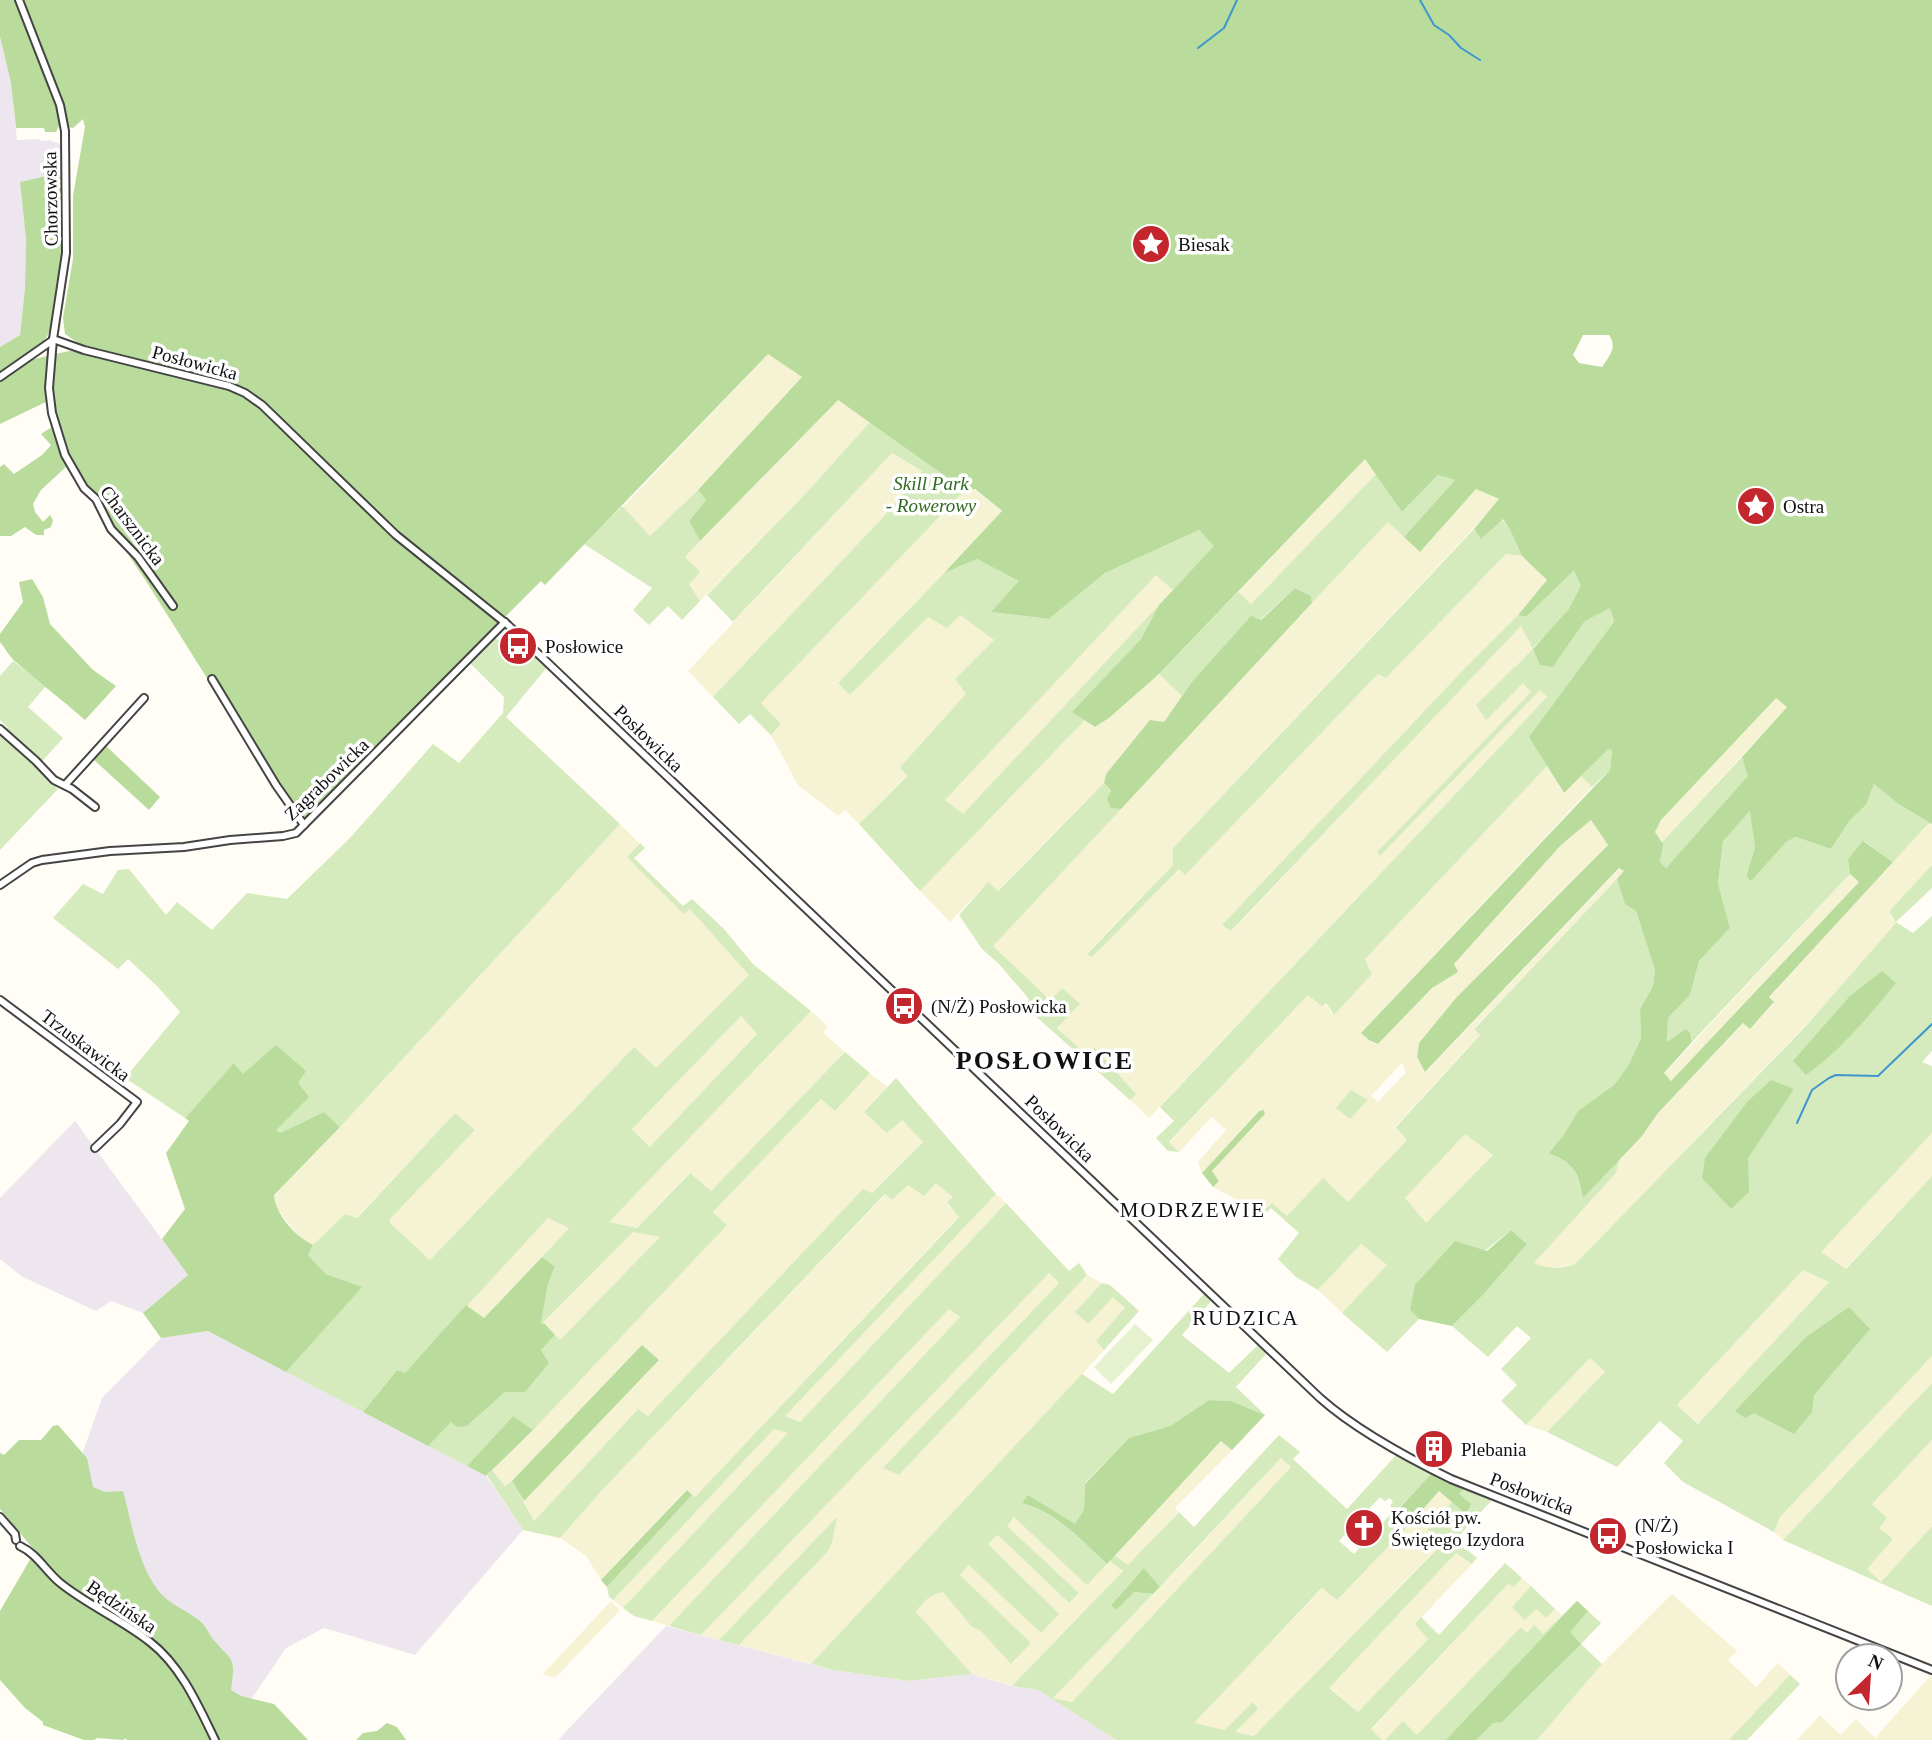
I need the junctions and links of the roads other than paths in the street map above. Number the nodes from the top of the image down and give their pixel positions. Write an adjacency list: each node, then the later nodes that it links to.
1 (19, 0): 2 (street, Chorzowska)
2 (53, 340): 3 (street); 4 (street, Charsznicka); 5 (street, Posłowicka)
3 (0, 377)
4 (173, 607)
5 (505, 622): 11 (street, Zagrabowicka); 16 (street, Posłowicka)
6 (212, 679): 11 (street)
7 (144, 698): 9 (street)
8 (0, 729): 9 (street)
9 (65, 785): 10 (street)
10 (95, 807)
11 (304, 825): 12 (street, Zagrabowicka)
12 (0, 885)
13 (0, 1000): 14 (street, Trzuskawicka)
14 (95, 1148)
15 (0, 1517): 17 (street, Będzińska)
16 (1932, 1670)
17 (215, 1740)

